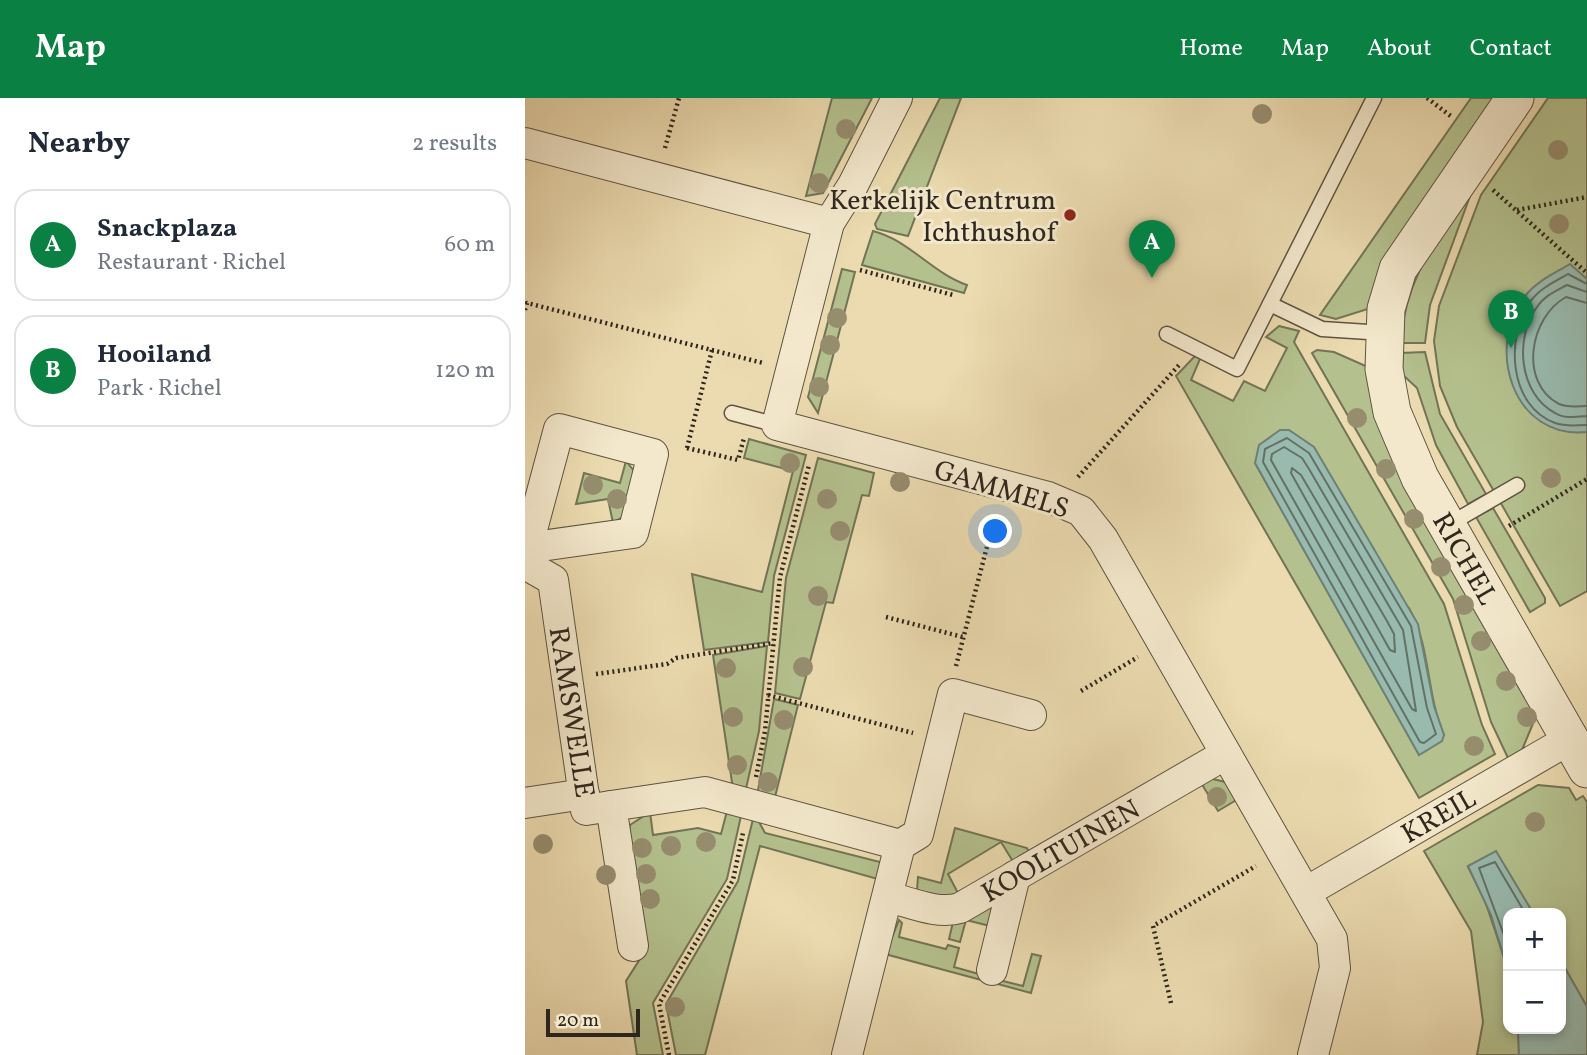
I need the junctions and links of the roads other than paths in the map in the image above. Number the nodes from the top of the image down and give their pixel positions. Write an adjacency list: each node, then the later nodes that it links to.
1 (897, 98): 5 (street)
2 (1374, 98): 6 (lane)
3 (1515, 98): 7 (street, RICHEL)
4 (525, 143): 5 (street)
5 (829, 223): 10 (street)
6 (1270, 304): 7 (lane); 8 (lane)
7 (1384, 333): 12 (street, RICHEL)
8 (1167, 334)
9 (732, 413): 10 (lane)
10 (777, 425): 15 (street, GAMMELS)
11 (1517, 485): 12 (lane)
12 (1447, 526): 16 (street, RICHEL)
13 (526, 558): 13 (street); 17 (street, RAMSWELLE)
14 (1031, 715): 20 (street)
15 (1226, 754): 21 (street, KOOLTUINEN); 22 (street, GAMMELS)
16 (1578, 754): 22 (street, KREIL)
17 (584, 794): 18 (street); 19 (street, RAMSWELLE)
18 (525, 803)
19 (611, 806): 20 (street, RAMSWELLE); 24 (street, RAMSWELLE)
20 (900, 845): 23 (street)
21 (1016, 876): 23 (street, KOOLTUINEN); 25 (street)
22 (1306, 892): 27 (street, GAMMELS)
23 (888, 897): 26 (street)
24 (633, 946)
25 (992, 970)
26 (847, 1055)
27 (1313, 1055)

